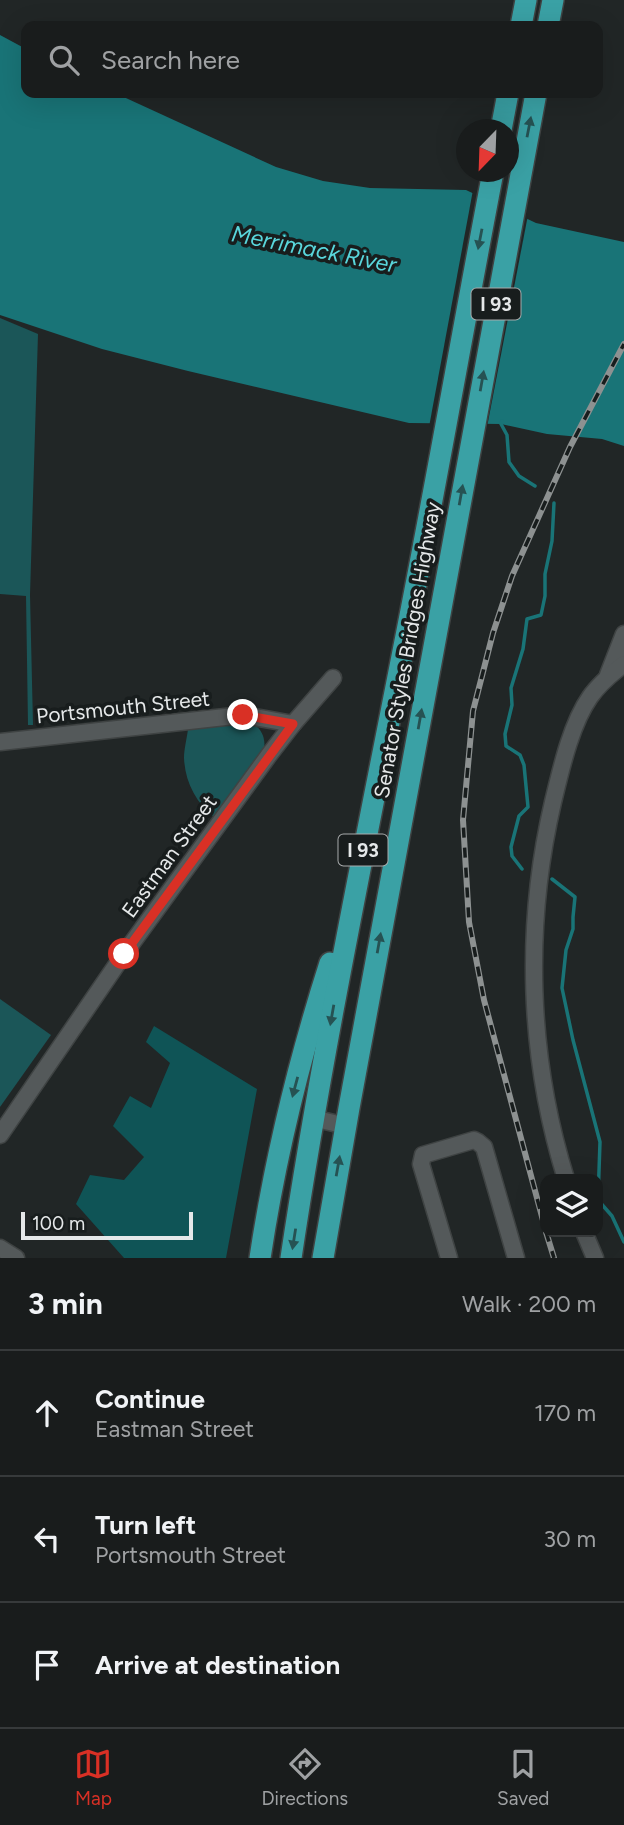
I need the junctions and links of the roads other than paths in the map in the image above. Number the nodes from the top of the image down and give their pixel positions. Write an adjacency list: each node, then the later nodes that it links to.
1 (526, 0): 3 (highway)
2 (553, 0): 4 (highway)
3 (522, 21)
4 (549, 21)
5 (507, 98): 7 (highway)
6 (535, 98): 17 (highway, Senator Styles Bridges Highway / I 93, one-way to 6)
7 (503, 119)
8 (491, 182): 15 (highway, I 93, one-way to 15)
9 (624, 635): 11 (street)
10 (624, 664): 11 (street)
11 (608, 677): 19 (street)
12 (333, 678): 13 (street, Eastman Street)
13 (293, 724): 14 (street, Portsmouth Street); 18 (street, Eastman Street)
14 (0, 742)
15 (357, 881): 16 (highway, I 93, one-way to 16); 23 (highway, one-way to 23)
16 (313, 1118): 17 (street); 24 (highway, I 93, one-way to 24)
17 (346, 1126): 25 (highway, Senator Styles Bridges Highway / I 93, one-way to 17)
18 (0, 1135)
19 (565, 1174)
20 (586, 1237): 28 (street)
21 (0, 1248): 22 (street)
22 (16, 1258)
23 (260, 1258)
24 (291, 1258)
25 (323, 1258)
26 (449, 1258): 27 (street)
27 (516, 1258)
28 (596, 1258)

